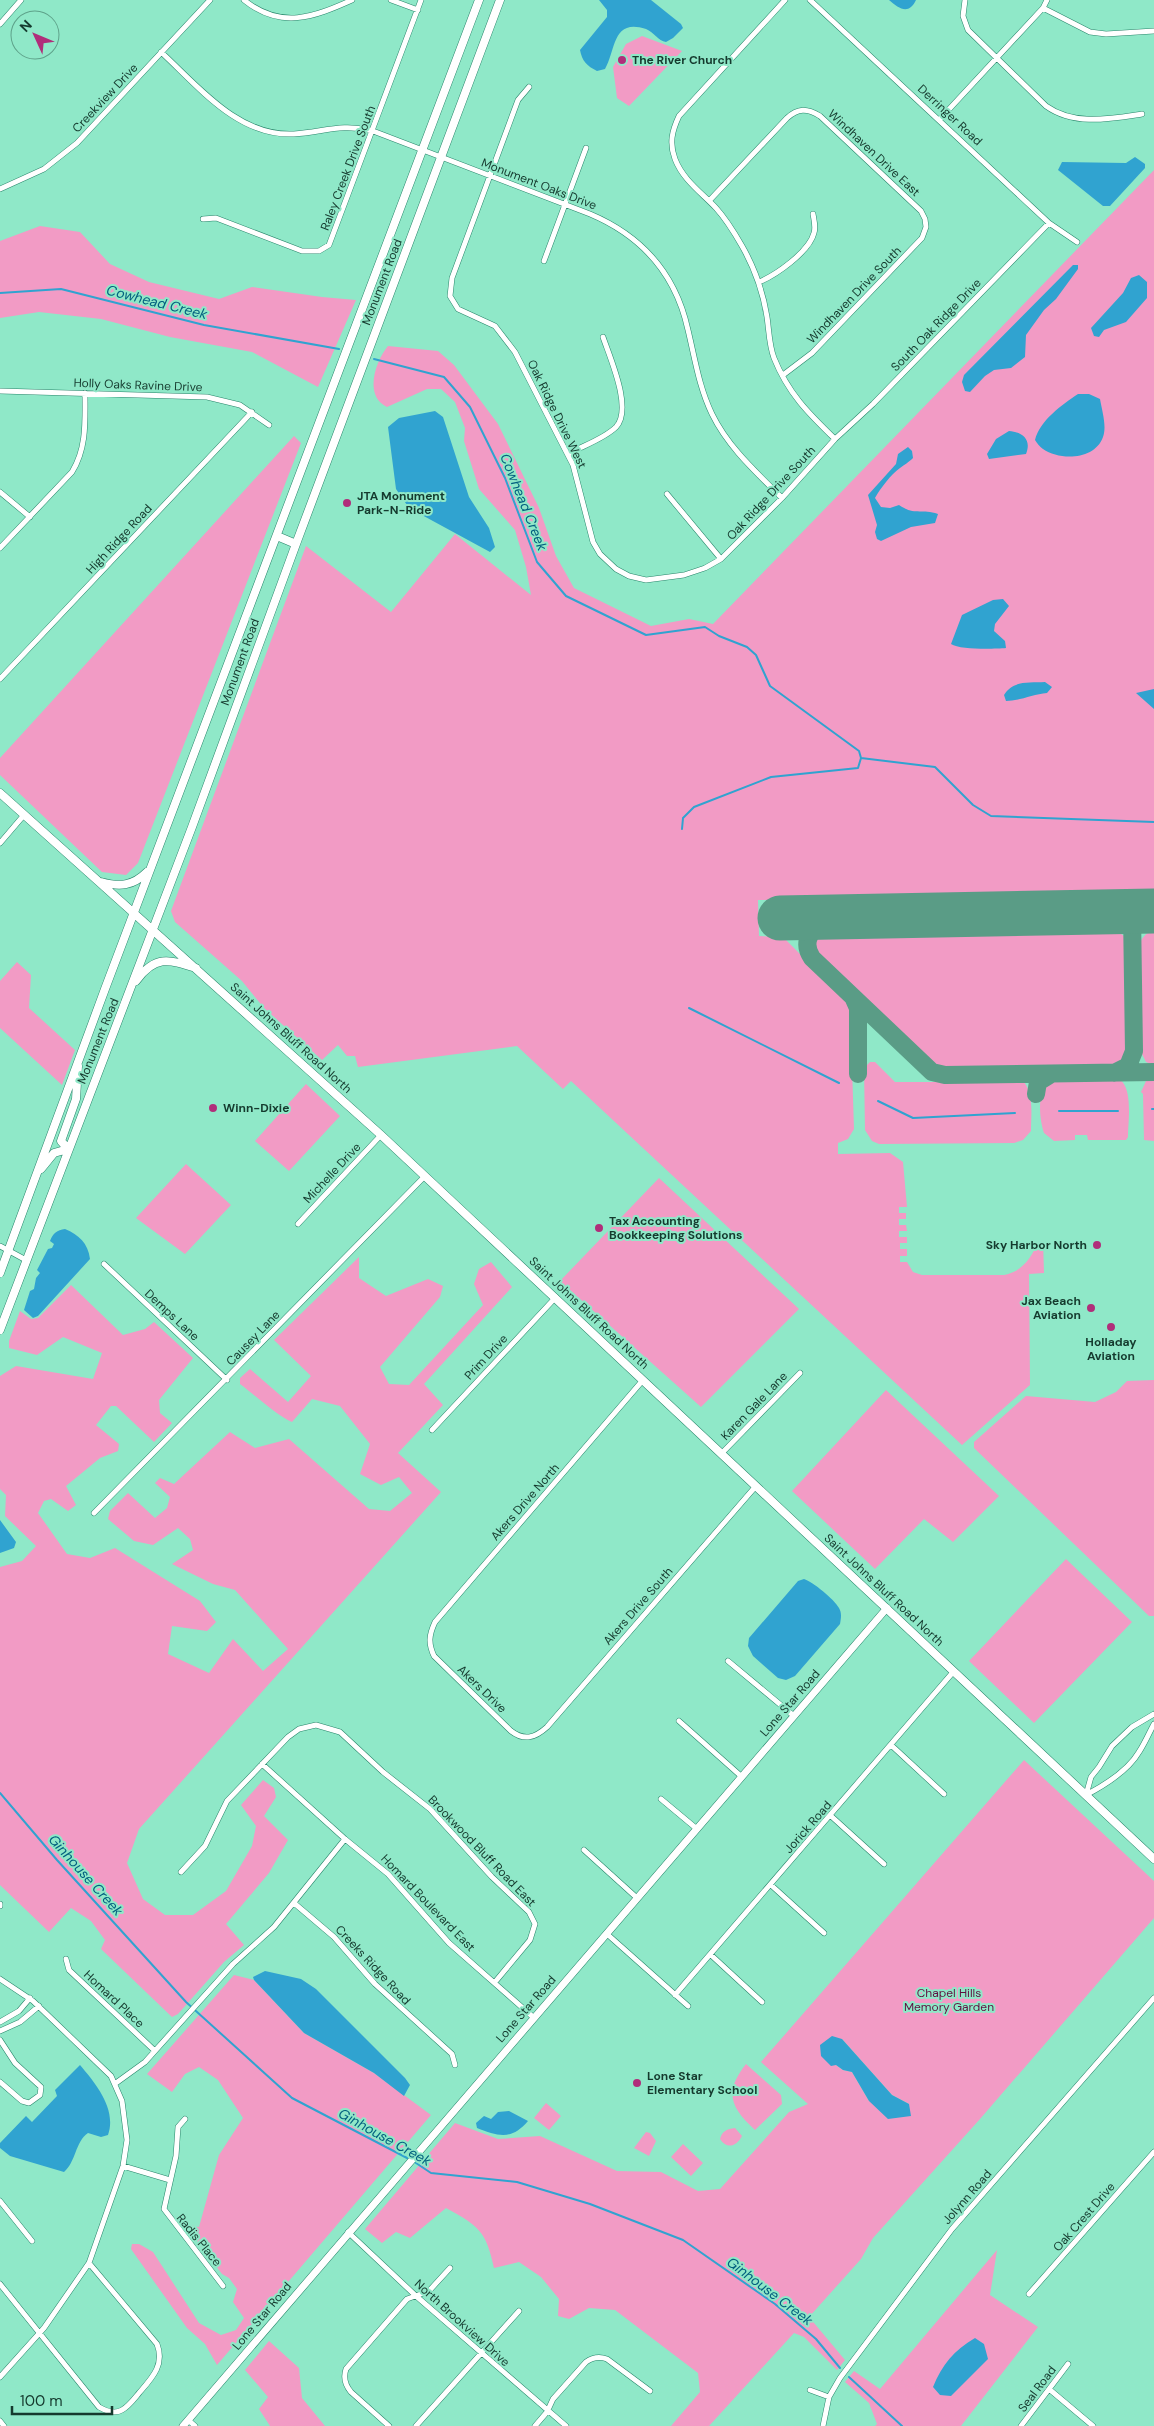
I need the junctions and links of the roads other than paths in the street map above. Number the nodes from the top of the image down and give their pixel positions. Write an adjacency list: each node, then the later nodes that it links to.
1 (20, 0): 15 (street)
2 (210, 0): 17 (street, Creekview Drive)
3 (244, 0): 4 (street)
4 (352, 0)
5 (391, 0): 14 (street)
6 (421, 0): 14 (street, Raley Creek Drive South)
7 (478, 0): 24 (main road, Monument Road)
8 (500, 0): 25 (main road, Monument Road)
9 (785, 0): 28 (street)
10 (810, 0): 21 (street, Derringer Road)
11 (965, 0): 18 (street)
12 (1047, 0): 13 (street)
13 (1043, 8): 16 (street); 18 (street)
14 (418, 10): 22 (street, Raley Creek Drive South)
15 (0, 24)
16 (1154, 31)
17 (161, 52): 22 (street, Monument Oaks Drive); 27 (street, Creekview Drive)
18 (997, 59): 20 (street); 21 (street)
19 (529, 87): 26 (street)
20 (1142, 114)
21 (940, 119): 33 (street, Derringer Road)
22 (373, 131): 24 (street, Monument Oaks Drive); 31 (street, Raley Creek Drive South)
23 (586, 148): 29 (street)
24 (422, 150): 25 (street, Monument Oaks Drive); 49 (main road, Monument Road)
25 (441, 157): 26 (street, Monument Oaks Drive); 50 (main road, Monument Road)
26 (490, 176): 29 (street, Monument Oaks Drive); 44 (street, Oak Ridge Drive West)
27 (0, 189)
28 (710, 201): 32 (street, Windhaven Drive East); 36 (street)
29 (564, 204): 35 (street); 47 (street, Monument Oaks Drive)
30 (813, 214): 36 (street)
31 (203, 219)
32 (925, 219): 38 (street, Windhaven Drive South)
33 (1049, 222): 34 (street, Derringer Road); 43 (street, South Oak Ridge Drive)
34 (1077, 242)
35 (544, 261)
36 (759, 282): 38 (street)
37 (603, 337): 44 (street)
38 (783, 375): 43 (street)
39 (0, 391): 40 (street, Holly Oaks Ravine Drive)
40 (85, 393): 41 (street, Holly Oaks Ravine Drive); 48 (street)
41 (252, 412): 42 (street, Holly Oaks Ravine Drive); 53 (street, High Ridge Road)
42 (269, 425)
43 (835, 439): 47 (street, Oak Ridge Drive South)
44 (568, 454): 52 (street, Oak Ridge Drive West)
45 (0, 492): 48 (street)
46 (667, 494): 52 (street)
47 (782, 498): 52 (street, Oak Ridge Drive South)
48 (30, 517): 51 (street)
49 (277, 536): 50 (main road); 57 (main road, Monument Road)
50 (296, 544): 60 (main road, Monument Road)
51 (0, 548)
52 (721, 559)
53 (0, 680)
54 (0, 792): 55 (main road, Saint Johns Bluff Road North)
55 (24, 814): 56 (street); 58 (main road, Saint Johns Bluff Road North)
56 (0, 843)
57 (150, 869): 58 (main road); 59 (main road, Monument Road)
58 (100, 882): 59 (main road, Saint Johns Bluff Road North)
59 (134, 912): 60 (main road, Saint Johns Bluff Road North); 63 (main road, Monument Road)
60 (153, 928): 61 (main road, Saint Johns Bluff Road North); 62 (main road, Monument Road)
61 (198, 969): 62 (main road); 64 (main road, Saint Johns Bluff Road North)
62 (131, 989): 65 (main road, Monument Road)
63 (78, 1062): 65 (main road); 66 (main road, Monument Road)
64 (381, 1135): 67 (main road, Saint Johns Bluff Road North); 68 (street, Michelle Drive)
65 (68, 1149): 66 (main road); 71 (main road, Monument Road)
66 (36, 1176): 70 (main road, Monument Road)
67 (425, 1176): 74 (main road, Saint Johns Bluff Road North); 77 (street, Causey Lane)
68 (298, 1224)
69 (0, 1246): 70 (street)
70 (8, 1251): 71 (street); 73 (main road, Monument Road)
71 (26, 1260): 75 (main road, Monument Road)
72 (104, 1264): 77 (street, Demps Lane)
73 (0, 1273)
74 (556, 1297): 78 (main road, Saint Johns Bluff Road North); 79 (street, Prim Drive)
75 (0, 1330)
76 (800, 1373): 80 (street, Karen Gale Lane)
77 (227, 1380): 82 (street, Causey Lane)
78 (643, 1380): 80 (main road, Saint Johns Bluff Road North); 84 (street, Akers Drive North)
79 (432, 1430)
80 (722, 1453): 81 (main road, Saint Johns Bluff Road North)
81 (756, 1486): 83 (main road, Saint Johns Bluff Road North); 91 (street, Akers Drive South)
82 (94, 1513)
83 (887, 1608): 86 (main road, Saint Johns Bluff Road North); 88 (street, Lone Star Road)
84 (429, 1640): 91 (street, Akers Drive)
85 (728, 1661): 88 (street)
86 (954, 1671): 92 (street, Jorick Road); 96 (main road, Saint Johns Bluff Road North)
87 (1154, 1714): 96 (street)
88 (794, 1716): 94 (street, Lone Star Road)
89 (679, 1721): 94 (street)
90 (1154, 1724): 96 (street)
91 (533, 1737)
92 (891, 1745): 95 (street); 98 (street, Jorick Road)
93 (262, 1764): 100 (street, Homard Boulevard East); 104 (street); 113 (street, Brookwood Bluff Road East)
94 (742, 1777): 99 (street, Lone Star Road)
95 (944, 1794)
96 (1086, 1795): 102 (main road, Saint Johns Bluff Road North)
97 (661, 1799): 99 (street)
98 (831, 1816): 103 (street); 105 (street, Jorick Road)
99 (697, 1829): 106 (street, Lone Star Road)
100 (345, 1839): 107 (street); 113 (street, Homard Boulevard East)
101 (584, 1850): 106 (street)
102 (1154, 1859)
103 (884, 1864)
104 (181, 1872)
105 (771, 1885): 108 (street); 110 (street, Jorick Road)
106 (637, 1898): 109 (street, Lone Star Road)
107 (294, 1903): 126 (street); 127 (street, Creeks Ridge Road)
108 (824, 1933)
109 (607, 1934): 114 (street); 121 (street, Lone Star Road)
110 (711, 1955): 114 (street, Jorick Road); 117 (street)
111 (66, 1958): 126 (street, Homard Place)
112 (0, 1980): 115 (street)
113 (495, 1982): 121 (street, Homard Boulevard East)
114 (675, 1995): 119 (street)
115 (30, 1998): 118 (street); 120 (street)
116 (1154, 1998): 151 (street, Jolynn Road)
117 (762, 2002)
118 (39, 2006): 123 (street); 129 (street)
119 (688, 2006)
120 (11, 2016): 122 (street); 123 (street)
121 (533, 2017): 135 (street, Lone Star Road)
122 (0, 2022)
123 (17, 2024): 124 (street)
124 (0, 2031)
125 (0, 2040): 128 (street)
126 (155, 2051): 129 (street)
127 (455, 2064)
128 (0, 2082)
129 (116, 2083): 132 (street)
130 (185, 2119): 133 (street, Radis Place)
131 (1154, 2152): 141 (street, Oak Crest Drive)
132 (123, 2166): 133 (street); 137 (street)
133 (170, 2180): 140 (street, Radis Place)
134 (0, 2201): 136 (street)
135 (348, 2232): 142 (street, North Brookview Drive); 153 (street, Lone Star Road)
136 (32, 2241)
137 (89, 2263): 144 (street); 144 (street)
138 (450, 2268): 142 (street)
139 (0, 2284): 144 (street)
140 (223, 2286)
141 (1029, 2294)
142 (416, 2296): 145 (street, North Brookview Drive); 158 (street)
143 (519, 2311): 145 (street)
144 (39, 2333): 147 (street)
145 (481, 2353): 152 (street, North Brookview Drive); 159 (street)
146 (1068, 2364): 148 (street, Seal Road)
147 (0, 2378)
148 (1049, 2389): 163 (street, Seal Road); 164 (street)
149 (810, 2390): 151 (street)
150 (650, 2391): 152 (street)
151 (829, 2397): 162 (street, Jolynn Road)
152 (547, 2412): 160 (street); 161 (street, North Brookview Drive)
153 (188, 2420): 156 (street, Lone Star Road); 157 (street)
154 (0, 2421): 155 (street)
155 (4, 2426)
156 (183, 2426)
157 (195, 2426)
158 (389, 2426)
159 (416, 2426)
160 (535, 2426)
161 (566, 2426)
162 (823, 2426)
163 (1021, 2426)
164 (1092, 2426)

